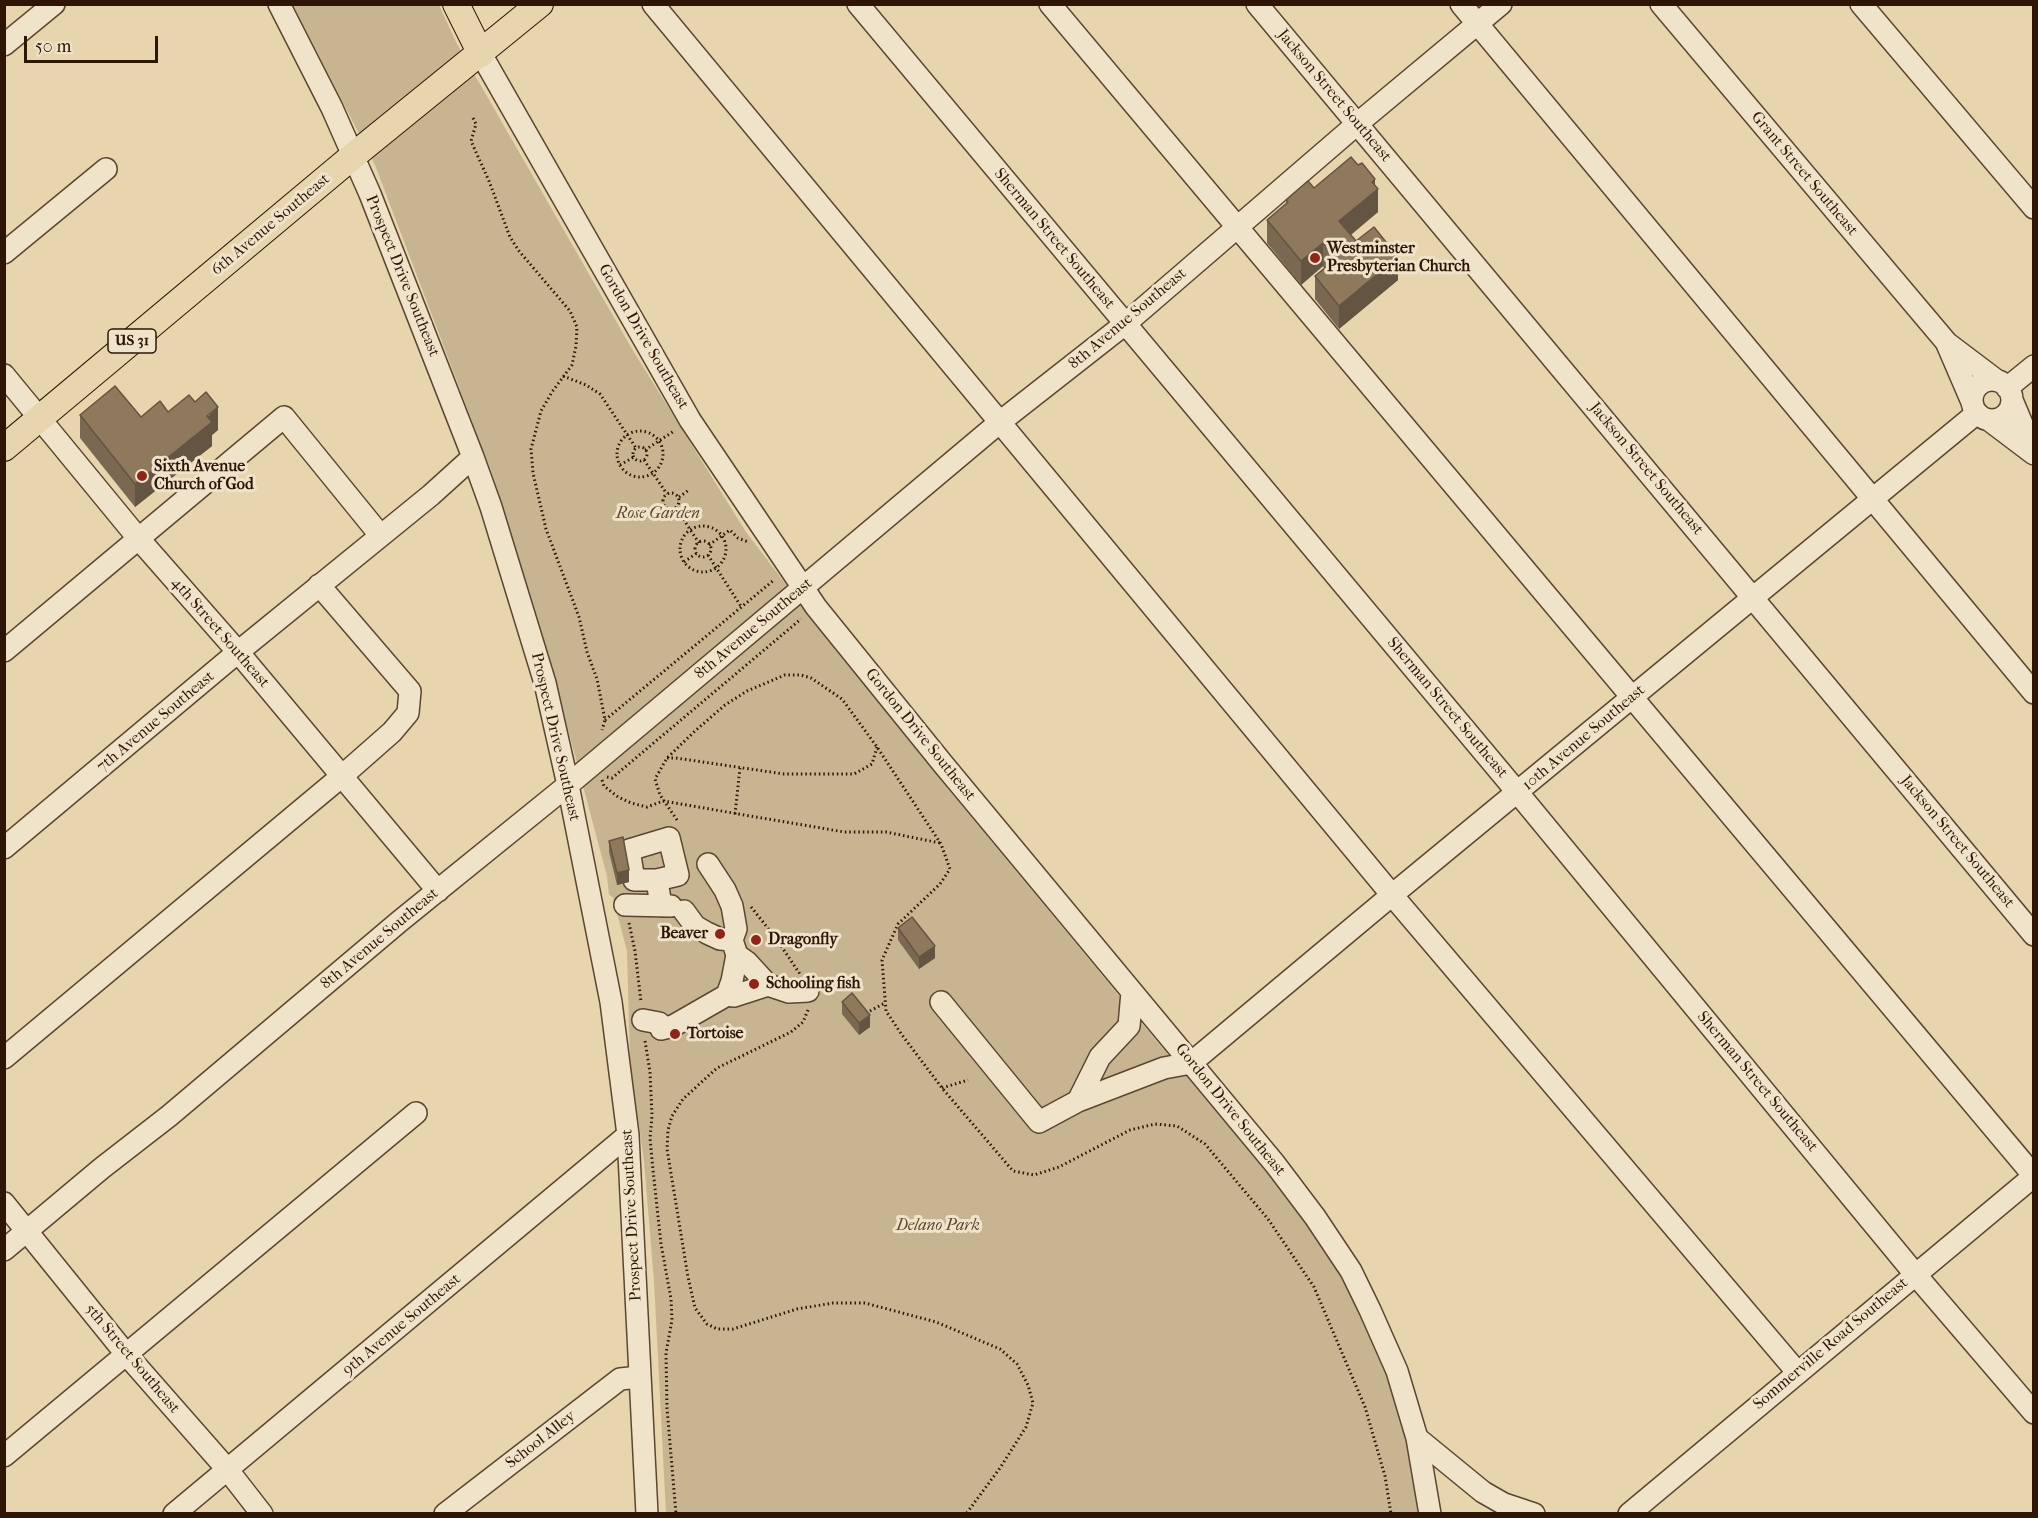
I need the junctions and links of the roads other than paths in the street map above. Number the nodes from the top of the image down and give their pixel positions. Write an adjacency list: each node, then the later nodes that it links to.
1 (54, 4): 14 (street)
2 (279, 4): 17 (street, Prospect Drive Southeast)
3 (456, 4): 15 (main road, Gordon Drive Southeast)
4 (540, 4): 15 (main road, 6th Avenue Southeast / US 31)
5 (653, 4): 29 (street)
6 (858, 4): 22 (street, Sherman Street Southeast)
7 (1050, 4): 20 (street)
8 (1257, 4): 16 (street, Jackson Street Southeast)
9 (1461, 4): 13 (street)
10 (1501, 4): 13 (street, 8th Avenue Southeast)
11 (1660, 4): 23 (street, Grant Street Southeast)
12 (1861, 4): 19 (street)
13 (1478, 24): 16 (street, 8th Avenue Southeast); 33 (street)
14 (4, 45)
15 (481, 54): 17 (main road, 6th Avenue Southeast / US 31); 37 (street, Gordon Drive Southeast)
16 (1357, 124): 20 (street, 8th Avenue Southeast); 38 (street, Jackson Street Southeast)
17 (353, 156): 28 (main road, 6th Avenue Southeast / US 31); 32 (street, Prospect Drive Southeast)
18 (106, 169): 21 (street)
19 (2034, 208)
20 (1237, 228): 22 (street, 8th Avenue Southeast); 42 (street)
21 (4, 253)
22 (1125, 324): 29 (street, 8th Avenue Southeast); 45 (street, Sherman Street Southeast)
23 (1947, 343): 26 (street, Grant Street Southeast); 27 (street, Grant Street Southeast)
24 (2034, 366): 26 (street)
25 (4, 375): 28 (street, 4th Street Southeast)
26 (2005, 389): 27 (street); 27 (street); 31 (street, Grant Street Southeast)
27 (1979, 412): 31 (street, Grant Street Southeast); 33 (street, 10th Avenue Southeast)
28 (41, 418): 30 (main road, 6th Avenue Southeast / US 31); 35 (street, 4th Street Southeast)
29 (999, 422): 37 (street, 8th Avenue Southeast); 50 (street)
30 (4, 448)
31 (2034, 453)
32 (473, 457): 34 (street, 7th Avenue Southeast); 44 (street, Prospect Drive Southeast)
33 (1873, 499): 38 (street, 10th Avenue Southeast); 41 (street)
34 (380, 535): 35 (street); 36 (street, 7th Avenue Southeast)
35 (138, 538): 39 (street); 40 (street, 4th Street Southeast)
36 (319, 585): 40 (street, 7th Avenue Southeast); 43 (street)
37 (803, 587): 44 (street, 8th Avenue Southeast); 57 (street, Gordon Drive Southeast)
38 (1754, 598): 42 (street, 10th Avenue Southeast); 53 (street, Jackson Street Southeast)
39 (4, 651)
40 (238, 652): 43 (street, 4th Street Southeast); 46 (street, 7th Avenue Southeast)
41 (2034, 693)
42 (1633, 697): 45 (street, 10th Avenue Southeast); 66 (street)
43 (342, 776): 49 (street, 4th Street Southeast); 61 (street)
44 (568, 785): 49 (street, 8th Avenue Southeast); 65 (street, Prospect Drive Southeast)
45 (1518, 793): 50 (street, 10th Avenue Southeast); 70 (street, Sherman Street Southeast)
46 (4, 848)
47 (708, 864): 54 (street)
48 (657, 880): 52 (street)
49 (438, 891): 68 (street, 8th Avenue Southeast)
50 (1392, 895): 62 (street, 10th Avenue Southeast); 72 (street)
51 (625, 905): 52 (street)
52 (672, 908): 54 (street)
53 (2034, 935)
54 (734, 947): 55 (street); 58 (street)
55 (768, 985): 56 (street); 58 (street)
56 (808, 991)
57 (1132, 992): 62 (street, Gordon Drive Southeast); 63 (street)
58 (727, 995): 60 (street)
59 (941, 1002): 63 (street)
60 (650, 1028)
61 (4, 1058)
62 (1191, 1063): 63 (street); 75 (street, Gordon Drive Southeast)
63 (1078, 1101)
64 (416, 1113): 71 (street)
65 (628, 1135): 73 (street, Prospect Drive Southeast); 77 (street, 9th Avenue Southeast)
66 (2033, 1176): 70 (street, Sommerville Road Southeast)
67 (4, 1203): 68 (street, 5th Street Southeast)
68 (27, 1231): 69 (street, 8th Avenue Southeast); 71 (street, 5th Street Southeast)
69 (4, 1250)
70 (1915, 1274): 72 (street, Sommerville Road Southeast); 74 (street, Sherman Street Southeast)
71 (126, 1354): 76 (street); 77 (street, 5th Street Southeast)
72 (1798, 1373): 84 (street, Sommerville Road Southeast)
73 (640, 1377): 80 (street, School Alley); 81 (street, Prospect Drive Southeast)
74 (2034, 1413)
75 (1417, 1438): 82 (street, Gordon Drive Southeast); 83 (street)
76 (4, 1456)
77 (227, 1468): 78 (street, 9th Avenue Southeast); 79 (street, 5th Street Southeast)
78 (174, 1514)
79 (262, 1514)
80 (445, 1514)
81 (647, 1514)
82 (1430, 1514)
83 (1534, 1514)
84 (1629, 1514)

